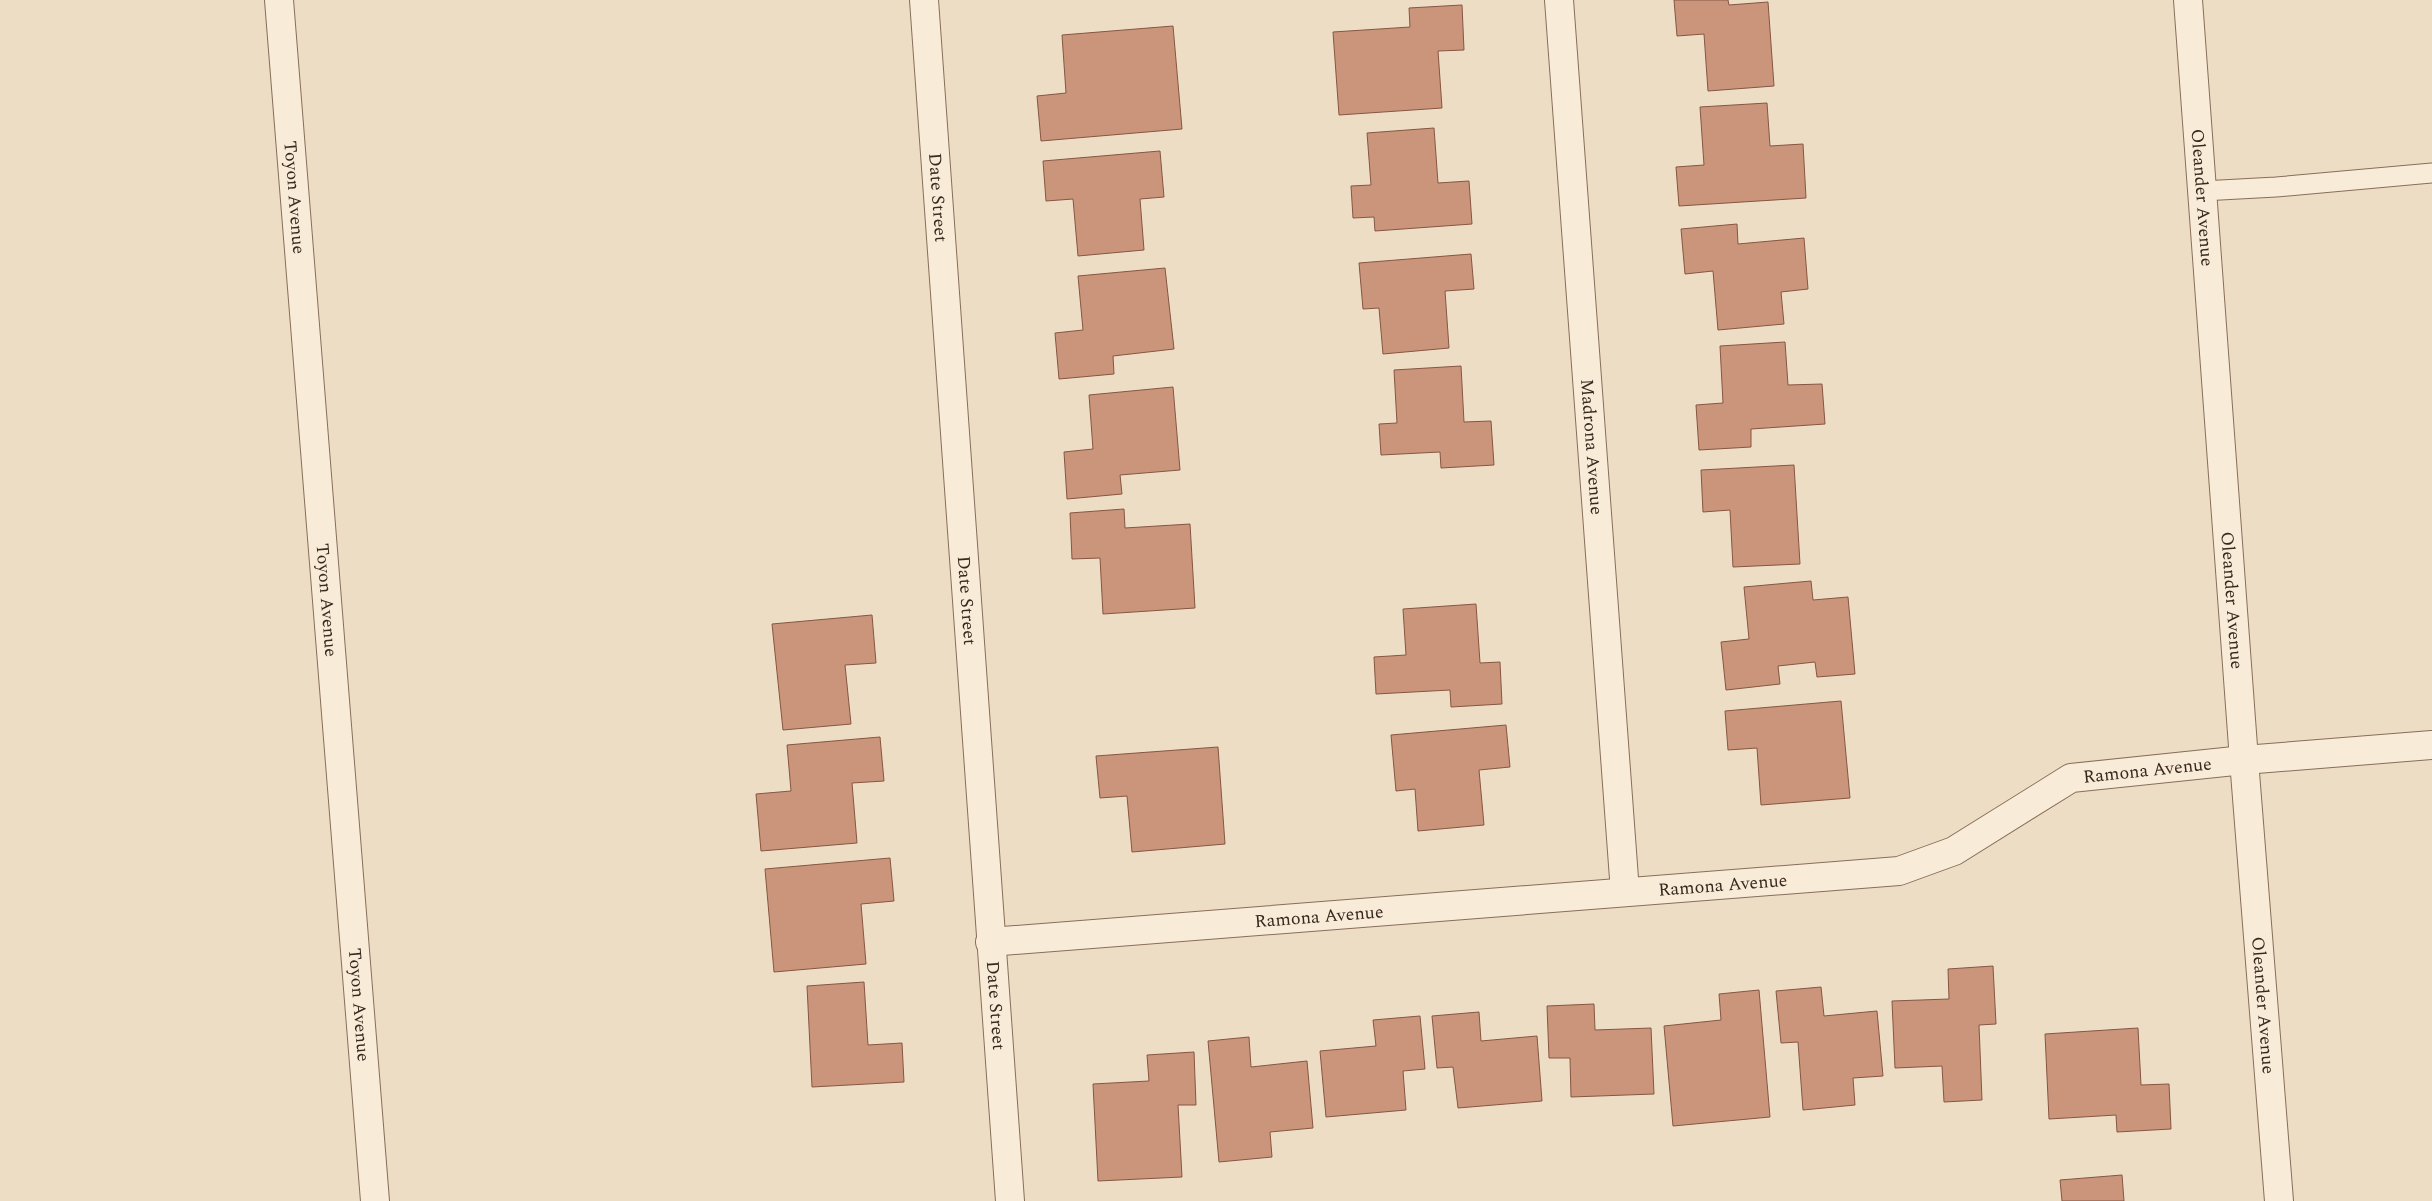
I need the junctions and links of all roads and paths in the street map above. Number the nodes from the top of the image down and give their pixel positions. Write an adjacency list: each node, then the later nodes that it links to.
1 (279, 0): 11 (street, Toyon Avenue)
2 (924, 0): 10 (street, Date Street)
3 (1558, 0): 9 (street, Madrona Avenue)
4 (2188, 0): 6 (street, Oleander Avenue)
5 (2432, 172): 6 (lane)
6 (2202, 191): 8 (street, Oleander Avenue)
7 (2432, 745): 8 (street, Ramona Avenue)
8 (2244, 760): 9 (street, Ramona Avenue); 13 (street, Oleander Avenue)
9 (1625, 892): 10 (street, Ramona Avenue)
10 (990, 942): 12 (street, Date Street)
11 (376, 1201)
12 (1010, 1201)
13 (2279, 1201)

